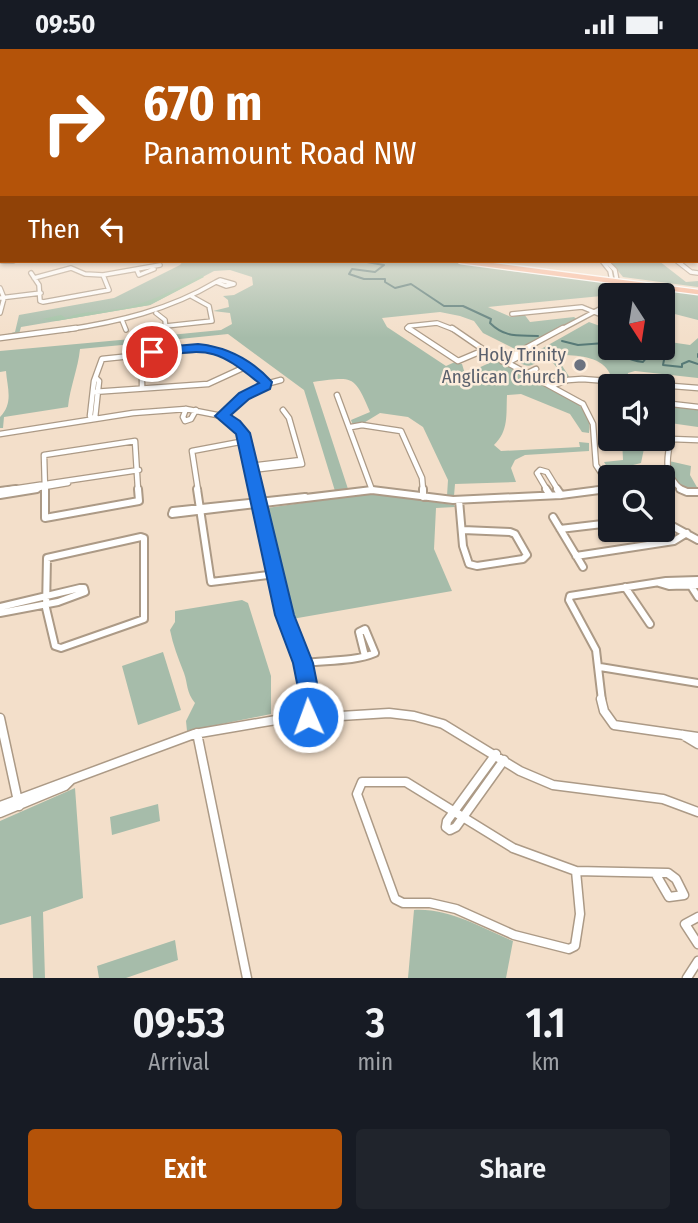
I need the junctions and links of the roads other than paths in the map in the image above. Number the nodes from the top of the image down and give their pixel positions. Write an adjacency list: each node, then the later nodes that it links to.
1 (476, 263): 10 (main road)
2 (487, 263): 10 (main road)
3 (605, 263): 10 (street)
4 (680, 263): 7 (street)
5 (137, 270): 5 (street); 8 (street)
6 (31, 273): 9 (street)
7 (698, 273)
8 (103, 275): 9 (street); 15 (street)
9 (34, 278): 15 (street)
10 (615, 280): 12 (street); 14 (main road); 14 (main road)
11 (216, 282): 16 (street)
12 (615, 283)
13 (0, 288): 17 (street)
14 (698, 290)
15 (41, 292): 17 (street)
16 (191, 296): 19 (street); 23 (street)
17 (2, 297): 18 (street)
18 (0, 313)
19 (156, 313): 22 (street); 23 (street)
20 (596, 313): 21 (street); 30 (street)
21 (512, 314)
22 (122, 320): 24 (street); 25 (street)
23 (166, 326): 29 (street)
24 (82, 327): 26 (street); 27 (street)
25 (126, 330)
26 (83, 334)
27 (0, 338)
28 (485, 350): 28 (street); 30 (street)
29 (169, 353): 31 (street); 44 (street)
30 (506, 361): 33 (street)
31 (245, 367): 38 (street); 39 (street)
32 (536, 369): 33 (street)
33 (528, 373): 40 (street)
34 (142, 375): 41 (street)
35 (188, 375): 38 (street)
36 (281, 380): 39 (street)
37 (598, 381): 40 (street)
38 (187, 383): 41 (street)
39 (266, 384): 51 (street)
40 (552, 386): 60 (street)
41 (142, 387): 44 (street)
42 (675, 387): 43 (street)
43 (698, 388)
44 (95, 392): 52 (street)
45 (338, 395): 53 (street)
46 (675, 404): 47 (street)
47 (698, 407)
48 (186, 409): 49 (street); 49 (street); 52 (street)
49 (196, 410): 51 (street)
50 (283, 410): 57 (street)
51 (221, 415): 56 (street)
52 (94, 417): 54 (street)
53 (351, 427): 65 (street); 71 (street)
54 (0, 433)
55 (698, 440): 58 (street)
56 (245, 441): 59 (street); 74 (street)
57 (301, 460): 59 (street)
58 (665, 465)
59 (252, 468): 73 (street)
60 (598, 468)
61 (139, 470): 62 (street); 64 (street); 64 (street)
62 (84, 478): 64 (street)
63 (675, 484): 67 (street)
64 (44, 486): 68 (street)
65 (372, 489): 71 (street); 73 (street)
66 (598, 489): 70 (street)
67 (698, 492)
68 (0, 493)
69 (550, 495): 70 (street); 70 (street); 72 (street)
70 (561, 495)
71 (423, 496): 72 (street)
72 (459, 500): 79 (street)
73 (258, 502): 74 (street); 84 (street)
74 (200, 509): 84 (street)
75 (552, 517): 78 (street)
76 (598, 525): 78 (street)
77 (675, 527): 80 (street)
78 (560, 529): 82 (street)
79 (463, 530): 79 (street)
80 (687, 533): 81 (street); 82 (street)
81 (698, 540)
82 (576, 557): 83 (street)
83 (583, 567)
84 (276, 574): 94 (street)
85 (698, 580): 86 (street)
86 (692, 584): 87 (street); 88 (street)
87 (625, 587): 92 (street); 95 (street)
88 (698, 597)
89 (46, 600): 89 (street); 89 (street); 90 (street); 91 (street)
90 (0, 607)
91 (0, 613)
92 (650, 624)
93 (365, 656): 94 (street)
94 (303, 663): 97 (street)
95 (600, 667): 96 (street); 100 (street)
96 (698, 683)
97 (308, 717): 99 (street); 103 (street)
98 (0, 719): 106 (street)
99 (197, 733): 105 (street); 116 (street)
100 (683, 735): 101 (street); 102 (street)
101 (698, 737)
102 (698, 744)
103 (496, 754): 104 (street); 110 (street)
104 (504, 760): 108 (street); 110 (street)
105 (71, 780): 106 (street)
106 (18, 802): 107 (street); 109 (street)
107 (0, 806)
108 (698, 811)
109 (0, 813)
110 (458, 815): 111 (street); 111 (street)
111 (576, 870): 112 (street)
112 (655, 873)
113 (698, 918): 114 (street)
114 (698, 944)
115 (698, 961): 117 (street)
116 (247, 978)
117 (687, 978)

